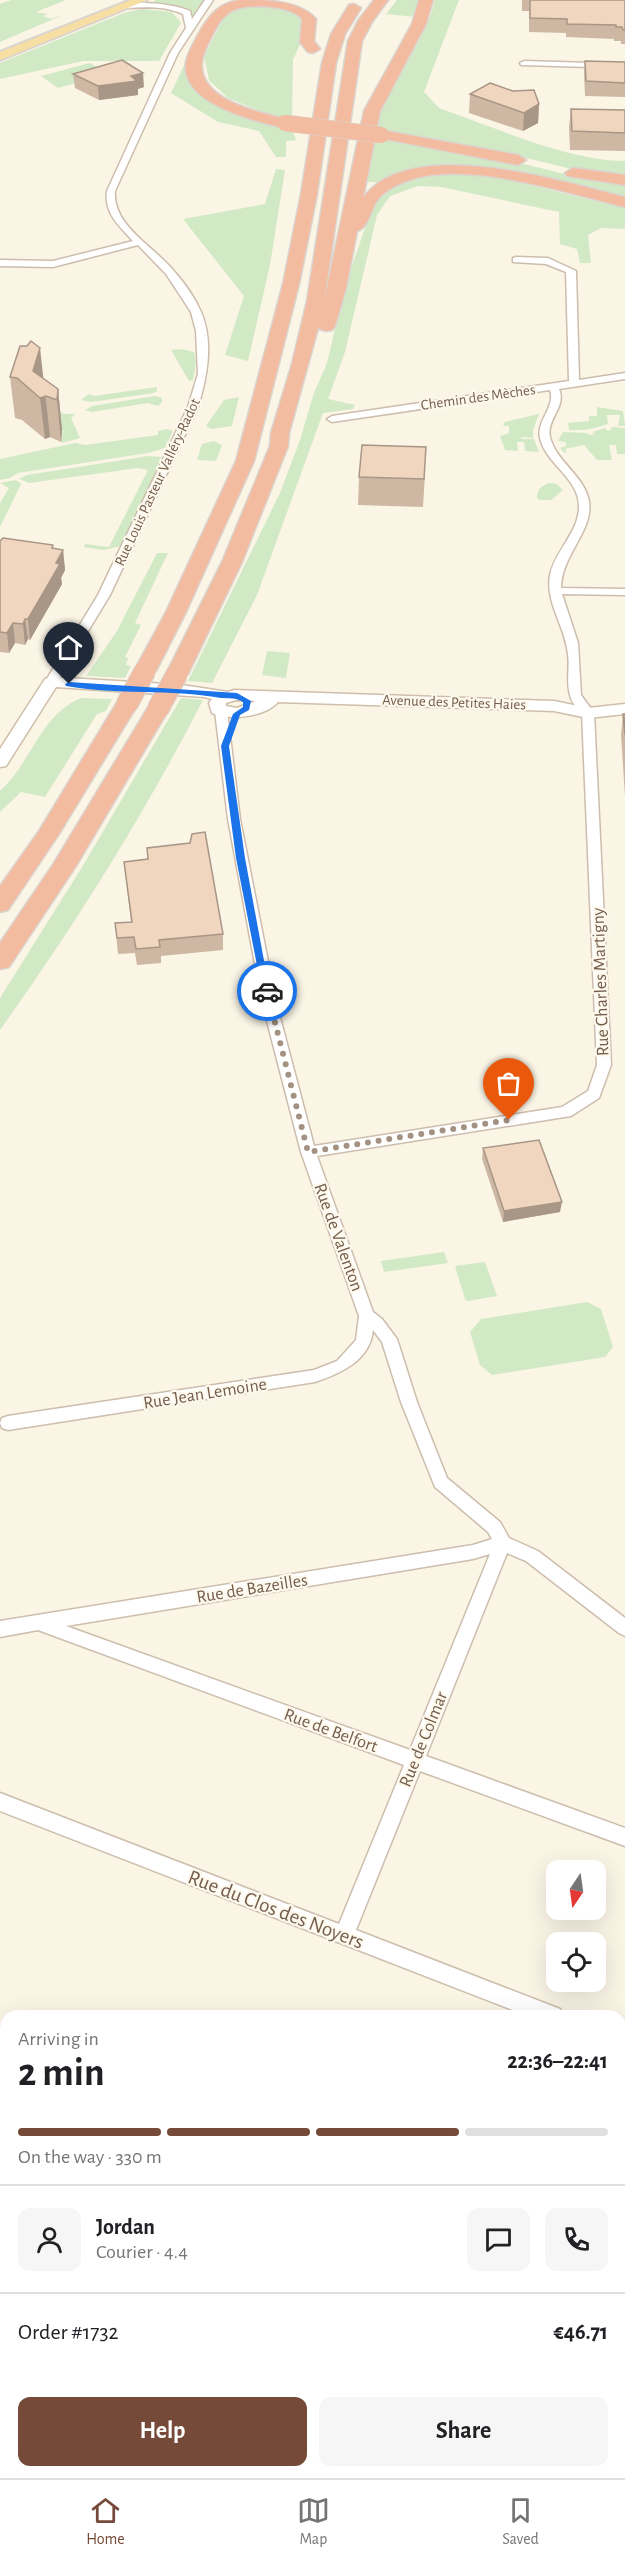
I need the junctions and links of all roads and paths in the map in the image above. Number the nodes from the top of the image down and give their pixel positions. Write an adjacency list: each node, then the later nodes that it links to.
1 (110, 0): 12 (main road)
2 (141, 0): 8 (main road)
3 (209, 0): 11 (street, Rue Louis Pasteur Valléry-Radot)
4 (381, 0): 20 (highway)
5 (393, 0): 10 (highway)
6 (426, 0): 24 (highway)
7 (357, 2): 22 (highway)
8 (127, 6): 11 (street); 15 (main road)
9 (321, 10): 13 (highway)
10 (377, 23)
11 (190, 28): 25 (street, Rue Louis Pasteur Valléry-Radot)
12 (0, 46)
13 (313, 49): 18 (highway); 21 (highway, bridge)
14 (364, 53): 20 (highway)
15 (0, 56)
16 (524, 63): 17 (street)
17 (625, 66)
18 (310, 68)
19 (306, 111): 22 (highway)
20 (343, 112): 34 (highway)
21 (625, 180)
22 (310, 187): 42 (highway, bridge)
23 (625, 202): 24 (highway)
24 (347, 235): 34 (highway)
25 (139, 242): 27 (street); 37 (street, Rue Louis Pasteur Valléry-Radot)
26 (516, 260): 28 (street)
27 (0, 263)
28 (574, 361): 30 (street); 31 (street)
29 (625, 376): 30 (street, Chemin des Mèches)
30 (606, 379): 31 (street, Chemin des Mèches)
31 (574, 384): 32 (street, Chemin des Mèches)
32 (553, 386): 33 (street, Chemin des Mèches); 35 (street)
33 (332, 419)
34 (279, 446): 43 (highway, bridge)
35 (554, 591): 36 (street); 40 (street)
36 (625, 592)
37 (51, 682): 38 (street); 41 (street)
38 (231, 705): 40 (street, Avenue des Petites Haies); 44 (street, Rue de Valenton)
39 (625, 709): 40 (street, Avenue des Petites Haies)
40 (588, 713): 44 (street, Rue Charles Martigny)
41 (0, 762)
42 (0, 904)
43 (0, 962)
44 (308, 1152): 45 (street, Rue de Valenton)
45 (367, 1316): 46 (street, Rue Jean Lemoine); 47 (street, Rue de Valenton)
46 (8, 1424)
47 (503, 1543): 48 (street, Rue de Bazeilles); 49 (street, Rue de Valenton); 51 (street, Rue de Colmar)
48 (38, 1623): 50 (street, Rue de Bazeilles); 51 (street, Rue de Belfort)
49 (625, 1628)
50 (0, 1629)
51 (415, 1760): 53 (street, Rue de Belfort); 54 (street, Rue de Colmar)
52 (0, 1802): 54 (street, Rue du Clos des Noyers)
53 (625, 1837)
54 (344, 1936): 55 (street, Rue du Clos des Noyers)
55 (536, 2010)

